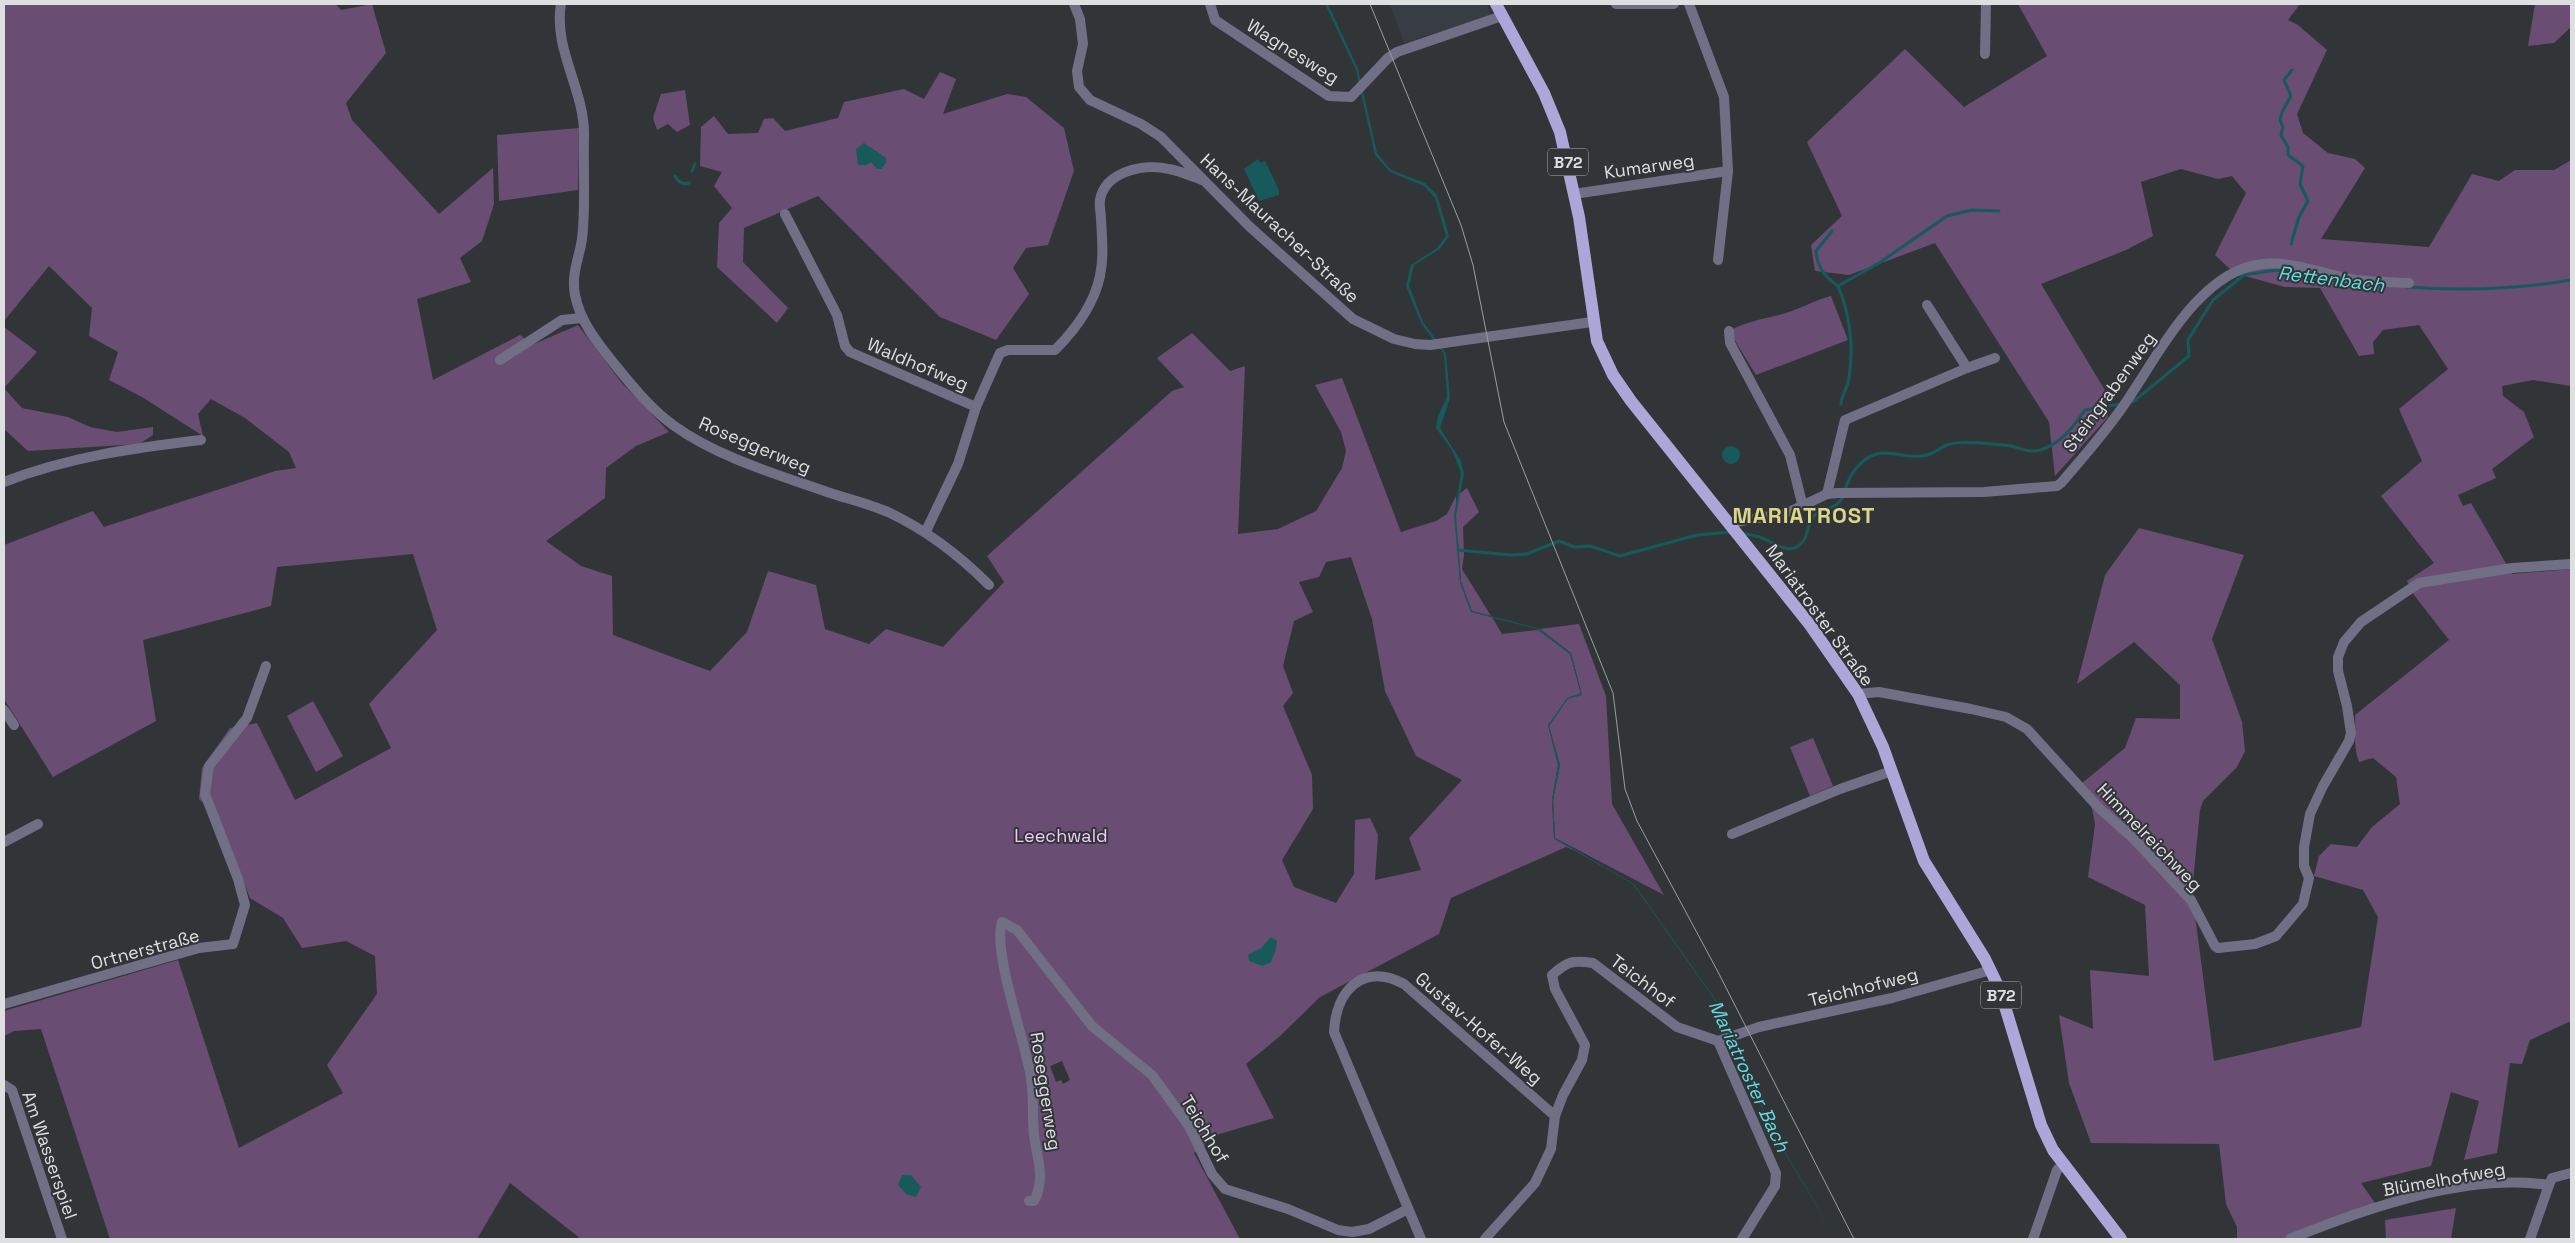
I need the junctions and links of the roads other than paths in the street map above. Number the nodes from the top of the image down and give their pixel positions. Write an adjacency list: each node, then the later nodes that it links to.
1 (561, 4): 18 (street, Roseggerweg)
2 (1074, 4): 12 (street, Hans-Mauracher-Straße)
3 (1210, 4): 9 (street, Wagnesweg)
4 (1496, 4): 9 (main road, Mariatroster Straße / B72)
5 (1616, 4): 6 (street)
6 (1674, 4)
7 (1688, 4): 11 (street)
8 (1986, 4): 10 (street)
9 (1502, 16): 13 (main road, Mariatroster Straße / B72)
10 (1985, 54)
11 (1728, 171): 13 (street, Kumarweg); 15 (street)
12 (1205, 182): 19 (street, Hans-Mauracher-Straße); 24 (street, Waldhofweg)
13 (1574, 194): 19 (main road, Mariatroster Straße / B72)
14 (785, 214): 24 (street, Waldhofweg)
15 (1718, 260)
16 (2409, 283): 27 (street, Steingrabenweg)
17 (1927, 305): 23 (street)
18 (582, 318): 22 (street); 29 (street, Roseggerweg)
19 (1592, 322): 30 (main road, Mariatroster Straße / B72)
20 (1729, 331): 28 (street)
21 (1995, 358): 23 (street)
22 (500, 360)
23 (1967, 368): 27 (street)
24 (976, 407): 29 (street, Waldhofweg)
25 (201, 440): 26 (street)
26 (4, 482)
27 (1832, 494): 28 (street, Steingrabenweg)
28 (1804, 507): 30 (street, Steingrabenweg)
29 (926, 531): 32 (street, Roseggerweg)
30 (1736, 533): 34 (main road, Mariatroster Straße / B72)
31 (2571, 564): 34 (street, Himmelreichweg)
32 (989, 585)
33 (266, 666): 43 (street, Ortnerstraße)
34 (1858, 694): 37 (main road, Mariatroster Straße / B72)
35 (4, 710): 36 (street)
36 (14, 725)
37 (1892, 771): 39 (street); 42 (main road, Mariatroster Straße / B72)
38 (38, 824): 40 (street)
39 (1732, 834)
40 (4, 842)
41 (1002, 922): 50 (street, Roseggerweg); 51 (street, Teichhof)
42 (1991, 970): 44 (street, Teichhofweg); 47 (main road, Mariatroster Straße / B72)
43 (4, 1004)
44 (1722, 1040): 46 (street, Teichhof); 55 (street)
45 (4, 1085): 52 (street, Am Wasserspiel)
46 (1555, 1116): 51 (street, Gustav-Hofer-Weg); 54 (street, Teichhof)
47 (2063, 1164): 56 (street); 57 (main road, Mariatroster Straße / B72)
48 (2571, 1173): 49 (street)
49 (2549, 1185): 58 (street, Blümelhofweg); 59 (street)
50 (1029, 1201)
51 (1408, 1209): 53 (street)
52 (62, 1239)
53 (1420, 1239)
54 (1485, 1239)
55 (1742, 1239)
56 (2033, 1239)
57 (2121, 1239)
58 (2290, 1239)
59 (2530, 1239)

